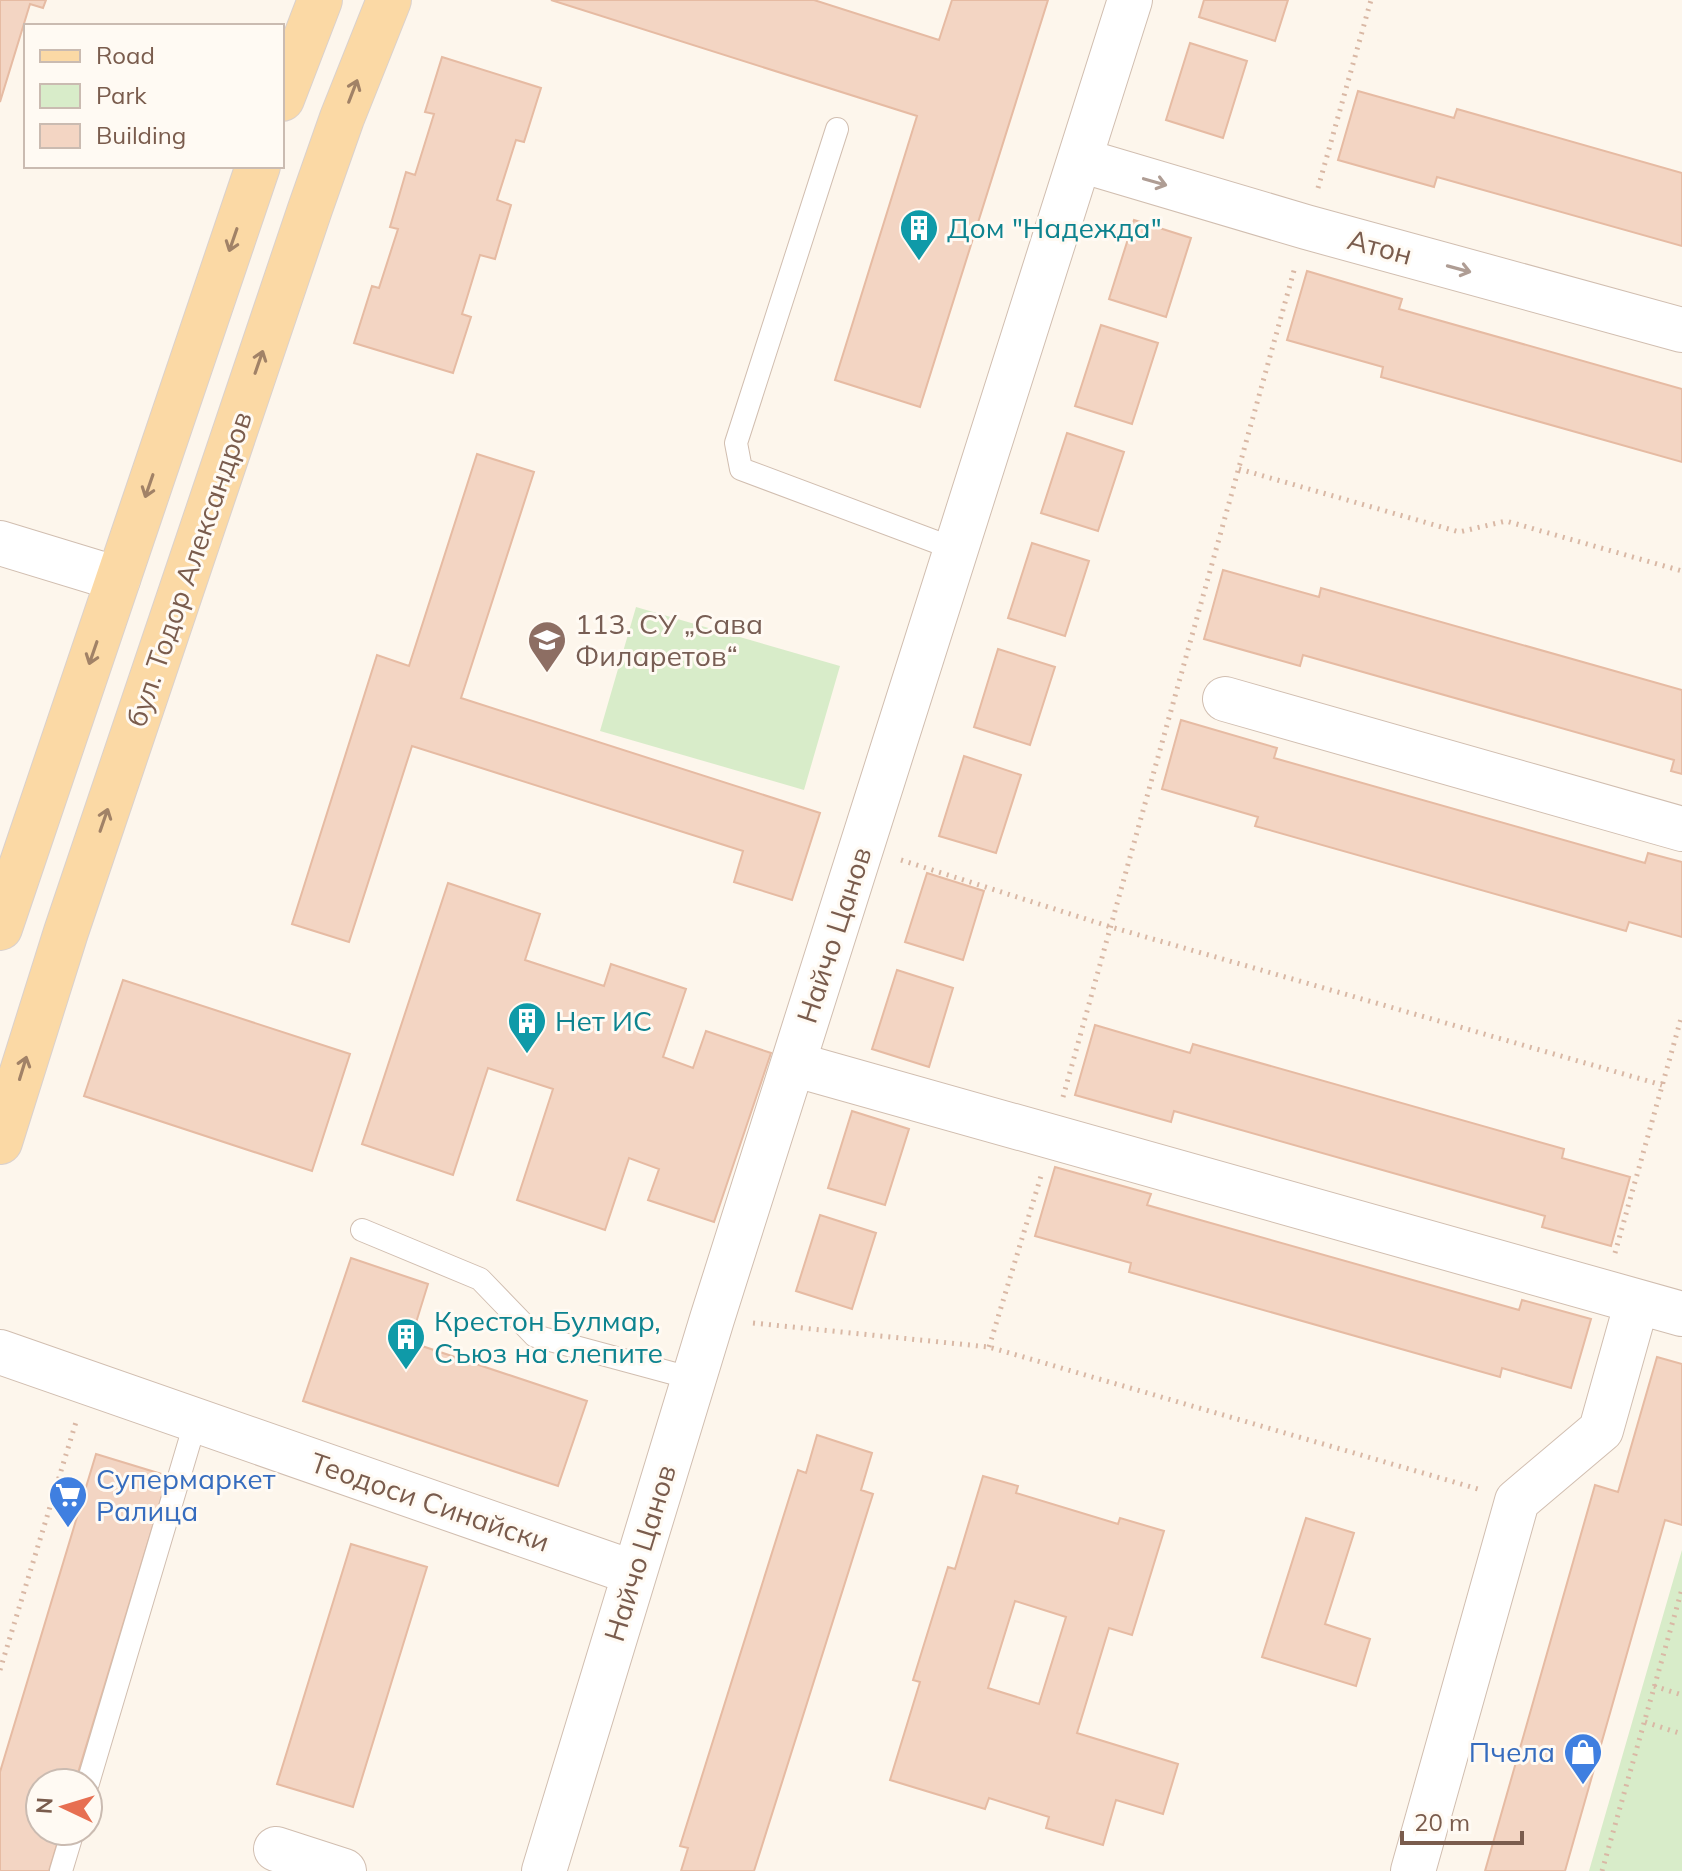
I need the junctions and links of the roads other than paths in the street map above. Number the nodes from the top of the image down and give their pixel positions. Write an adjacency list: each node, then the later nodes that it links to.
1 (320, 0): 4 (main road)
2 (389, 0): 16 (main road, бул. Тодор Александров, one-way to 2)
3 (1130, 0): 6 (street, Найчо Цанов)
4 (284, 94)
5 (837, 129): 10 (lane)
6 (1080, 160): 8 (street, Атон, one-way to 8); 10 (street, Найчо Цанов)
7 (257, 168): 11 (main road, one-way to 11)
8 (1682, 330)
9 (0, 543): 11 (street)
10 (955, 549): 15 (street, Найчо Цанов)
11 (118, 579): 14 (main road, one-way to 14)
12 (1225, 699): 13 (street)
13 (1682, 829)
14 (0, 928)
15 (793, 1064): 18 (street); 21 (street, Найчо Цанов)
16 (0, 1142)
17 (362, 1230): 21 (lane)
18 (1620, 1297): 19 (street); 30 (street)
19 (1682, 1314)
20 (0, 1352): 22 (street, Теодоси Синайски)
21 (694, 1379): 23 (street, Найчо Цанов)
22 (196, 1420): 23 (street, Теодоси Синайски); 24 (lane)
23 (634, 1573): 29 (street, Найчо Цанов)
24 (93, 1767)
25 (68, 1847): 27 (lane)
26 (276, 1849): 28 (street)
27 (61, 1871)
28 (344, 1871)
29 (544, 1871)
30 (1413, 1871)

